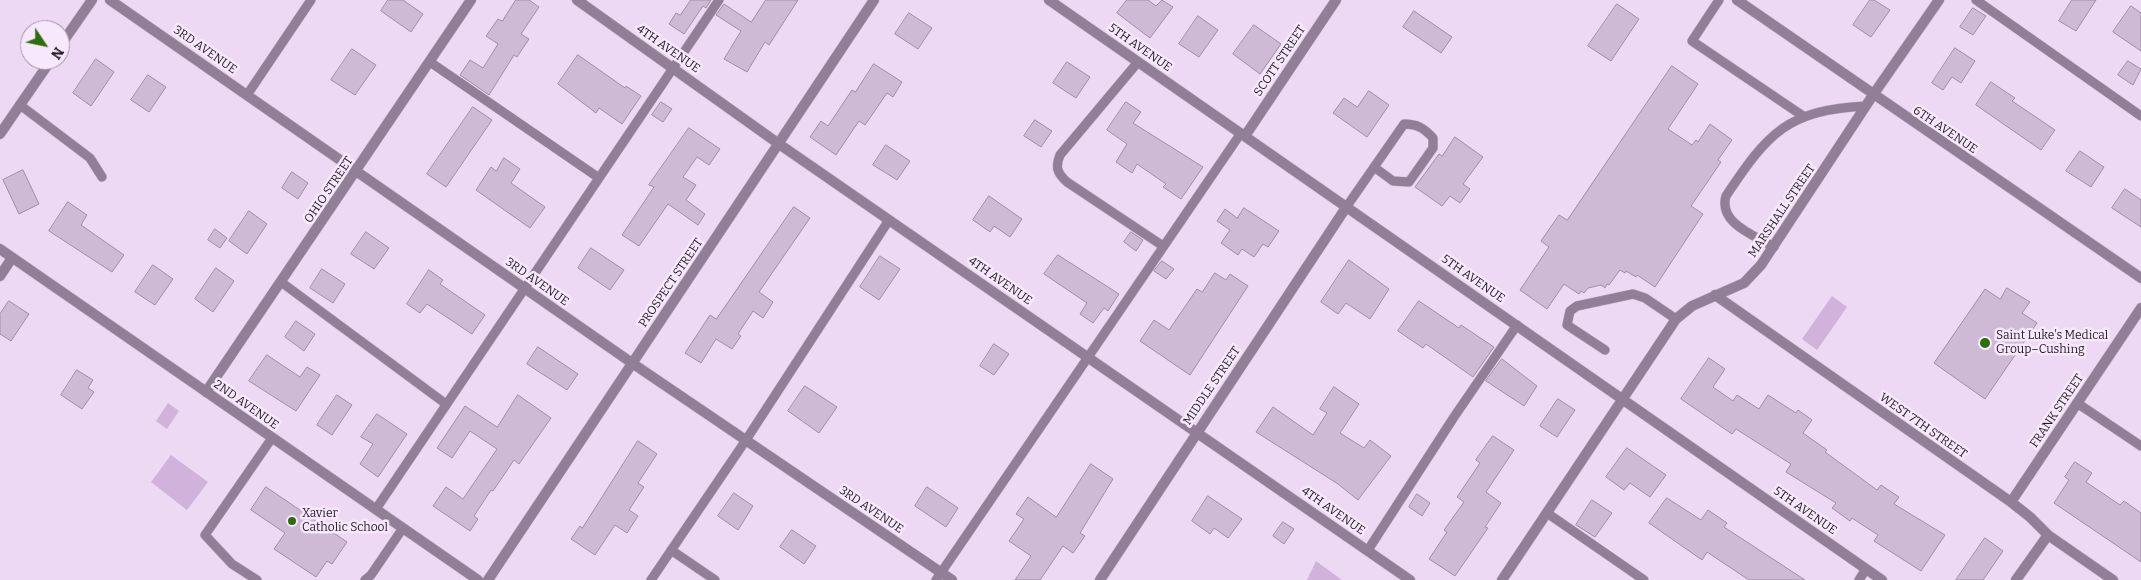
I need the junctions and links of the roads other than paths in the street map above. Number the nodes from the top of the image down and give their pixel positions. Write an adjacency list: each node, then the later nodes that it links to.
1 (92, 0): 14 (street)
2 (110, 0): 19 (street, 3RD AVENUE)
3 (311, 0): 19 (lane)
4 (471, 0): 15 (street, OHIO STREET)
5 (577, 0): 17 (street, 4TH AVENUE)
6 (719, 0): 17 (lane)
7 (874, 0): 27 (street, PROSPECT STREET)
8 (1048, 0): 16 (street, 5TH AVENUE)
9 (1336, 0): 26 (street, SCOTT STREET)
10 (1719, 0): 23 (lane)
11 (1737, 0): 20 (street, 6TH AVENUE)
12 (1940, 0): 20 (street, MARSHALL STREET)
13 (1976, 0): 24 (lane)
14 (70, 32)
15 (430, 62): 29 (street, OHIO STREET); 31 (lane)
16 (1138, 62): 26 (street, 5TH AVENUE); 34 (lane)
17 (672, 68): 27 (street, 4TH AVENUE); 31 (lane)
18 (44, 70): 21 (street)
19 (247, 94): 29 (street, 3RD AVENUE)
20 (1873, 96): 22 (street, MARSHALL STREET); 39 (street, 6TH AVENUE)
21 (20, 105): 25 (street); 30 (lane)
22 (1866, 106): 23 (lane); 35 (street, MARSHALL STREET)
23 (1803, 116): 35 (lane)
24 (2141, 116)
25 (0, 134)
26 (1243, 134): 32 (street, 5TH AVENUE); 34 (lane)
27 (778, 144): 33 (street, 4TH AVENUE); 48 (street, PROSPECT STREET)
28 (1374, 167): 28 (lane); 32 (lane)
29 (357, 171): 40 (street, OHIO STREET); 41 (street, 3RD AVENUE)
30 (102, 177)
31 (599, 178): 41 (lane)
32 (1347, 206): 45 (street, 5TH AVENUE); 53 (street, MIDDLE STREET)
33 (889, 220): 47 (street, 4TH AVENUE); 55 (lane)
34 (1163, 246): 47 (lane)
35 (1774, 246): 42 (street, MARSHALL STREET)
36 (0, 249): 37 (street, 2ND AVENUE)
37 (12, 258): 38 (street); 49 (street, 2ND AVENUE)
38 (0, 276)
39 (2141, 278)
40 (281, 282): 49 (street, OHIO STREET); 52 (lane)
41 (524, 288): 48 (street, 3RD AVENUE); 52 (lane)
42 (1715, 295): 44 (street, MARSHALL STREET); 57 (street, WEST 7TH STREET)
43 (2141, 308): 51 (street, FRANK STREET)
44 (1676, 319): 46 (lane); 50 (street, MARSHALL STREET)
45 (1517, 325): 50 (street, 5TH AVENUE); 63 (lane)
46 (1605, 350)
47 (1088, 357): 53 (street, 4TH AVENUE); 65 (lane)
48 (632, 363): 55 (street, 3RD AVENUE); 69 (street, PROSPECT STREET)
49 (206, 392): 54 (street, 2ND AVENUE)
50 (1623, 399): 59 (street, MARSHALL STREET); 64 (street, 5TH AVENUE)
51 (2077, 403): 56 (lane); 57 (street, FRANK STREET)
52 (446, 404): 58 (lane)
53 (1196, 432): 63 (street, 4TH AVENUE); 73 (street, MIDDLE STREET)
54 (272, 438): 58 (street, 2ND AVENUE); 66 (lane)
55 (746, 440): 62 (lane); 65 (street, 3RD AVENUE)
56 (2141, 446)
57 (2011, 502): 61 (street, WEST 7TH STREET)
58 (376, 509): 60 (street, 2ND AVENUE)
59 (1547, 513): 75 (street, MARSHALL STREET); 76 (lane)
60 (403, 528): 67 (lane); 68 (street, 2ND AVENUE)
61 (2048, 535): 79 (street); 80 (street, WEST 7TH STREET)
62 (672, 550): 70 (lane); 71 (lane)
63 (1368, 550): 74 (street, 4TH AVENUE)
64 (1866, 569): 77 (lane); 78 (street, 5TH AVENUE)
65 (938, 576): 72 (street, 3RD AVENUE)
66 (257, 580)
67 (365, 580)
68 (478, 580)
69 (488, 580)
70 (651, 580)
71 (715, 580)
72 (952, 580)
73 (1100, 580)
74 (1410, 580)
75 (1502, 580)
76 (1644, 580)
77 (1859, 580)
78 (1882, 580)
79 (2016, 580)
80 (2113, 580)

